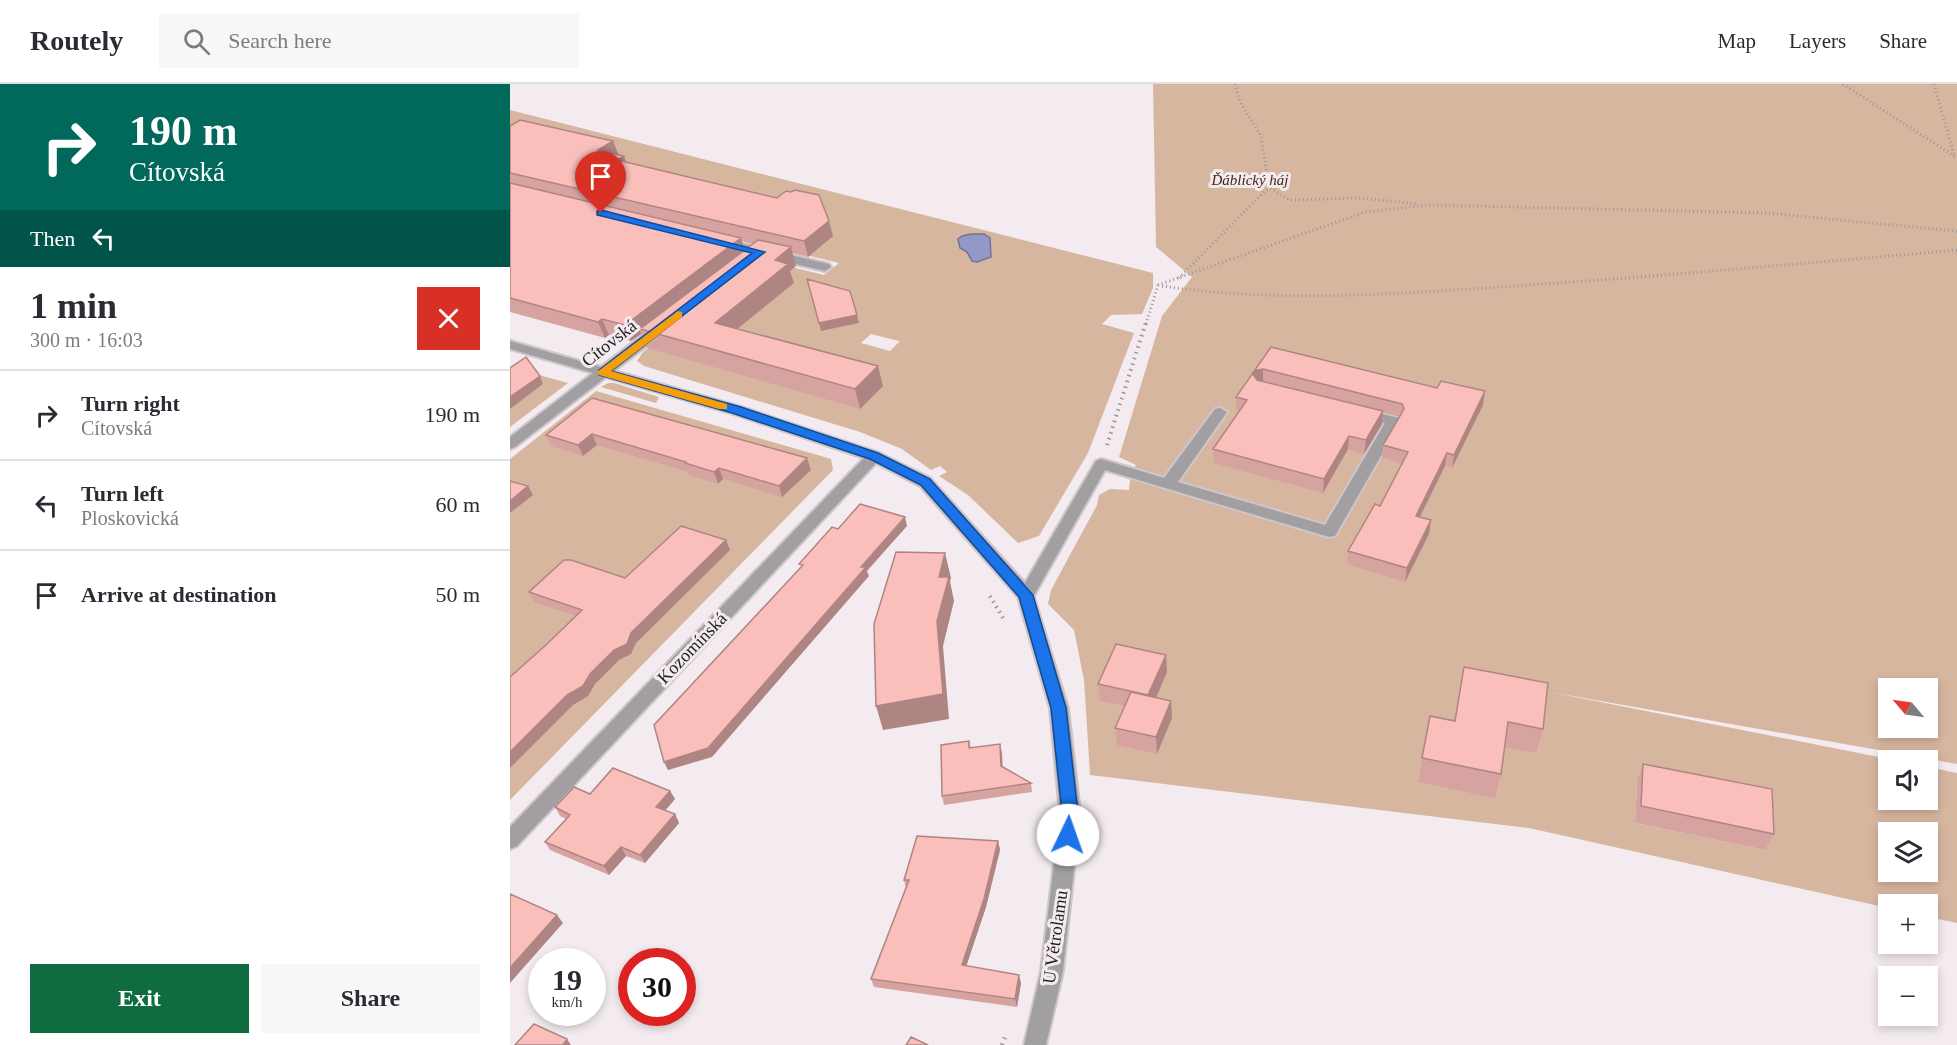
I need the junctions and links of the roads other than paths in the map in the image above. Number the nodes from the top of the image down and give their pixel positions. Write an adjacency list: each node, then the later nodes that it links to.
1 (714, 241): 2 (street)
2 (760, 252): 3 (street); 4 (street)
3 (741, 266)
4 (825, 267)
5 (677, 315): 7 (street, Cítovská)
6 (510, 345): 7 (street, U Větrolamu)
7 (603, 372): 10 (street, Cítovská); 11 (street, U Větrolamu)
8 (1350, 410): 12 (street)
9 (1220, 412): 12 (street)
10 (510, 444)
11 (874, 456): 13 (street, U Větrolamu); 14 (street, Kozomínská)
12 (1168, 484): 13 (street)
13 (1026, 595): 15 (street, U Větrolamu)
14 (510, 840)
15 (1035, 1045)

